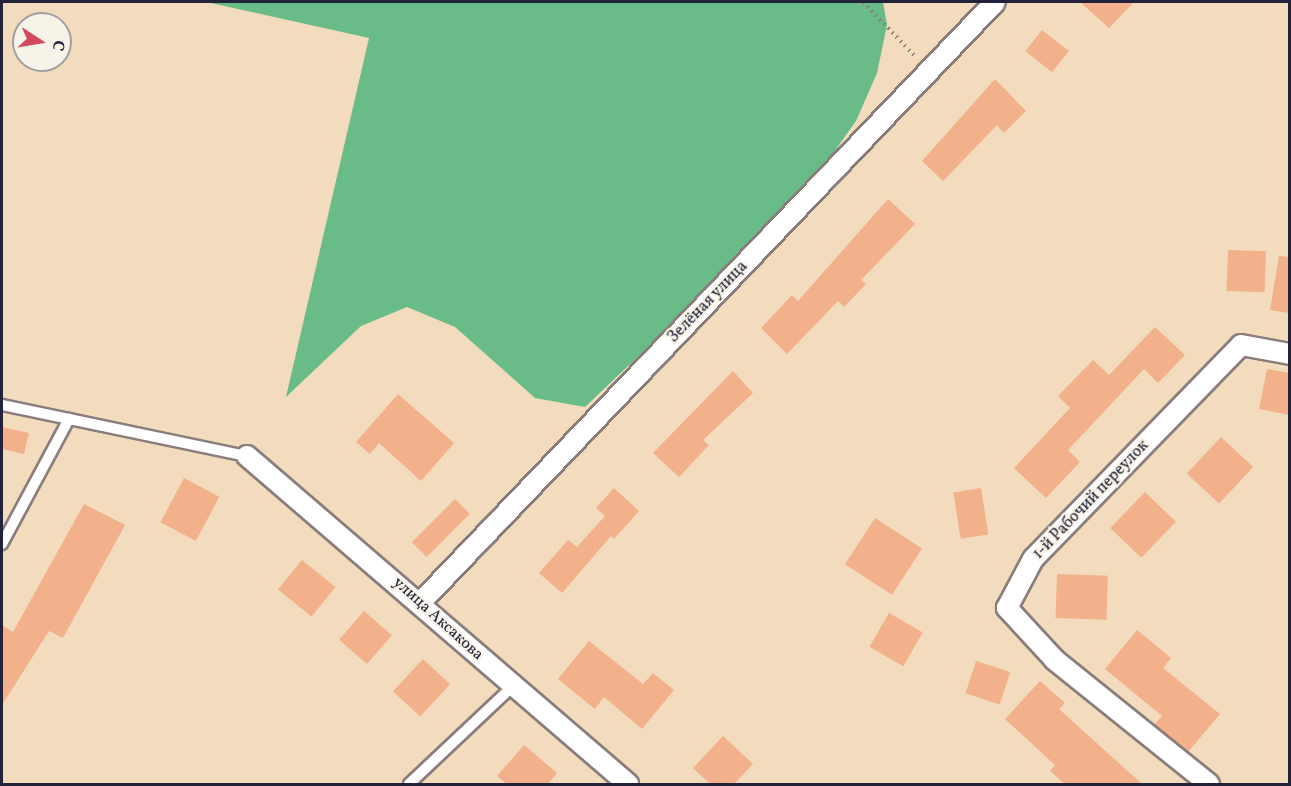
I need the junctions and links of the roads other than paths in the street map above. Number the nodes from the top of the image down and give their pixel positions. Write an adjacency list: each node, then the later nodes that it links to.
1 (995, 2): 7 (street, Зелёная улица)
2 (1290, 354): 11 (street, 1-й Рабочий переулок)
3 (2, 405): 4 (lane)
4 (69, 419): 5 (lane); 6 (lane)
5 (247, 456): 7 (street, улица Аксакова)
6 (2, 544)
7 (421, 602): 8 (street, улица Аксакова)
8 (513, 686): 9 (lane); 10 (street, улица Аксакова)
9 (409, 784)
10 (628, 784)
11 (1209, 784)

